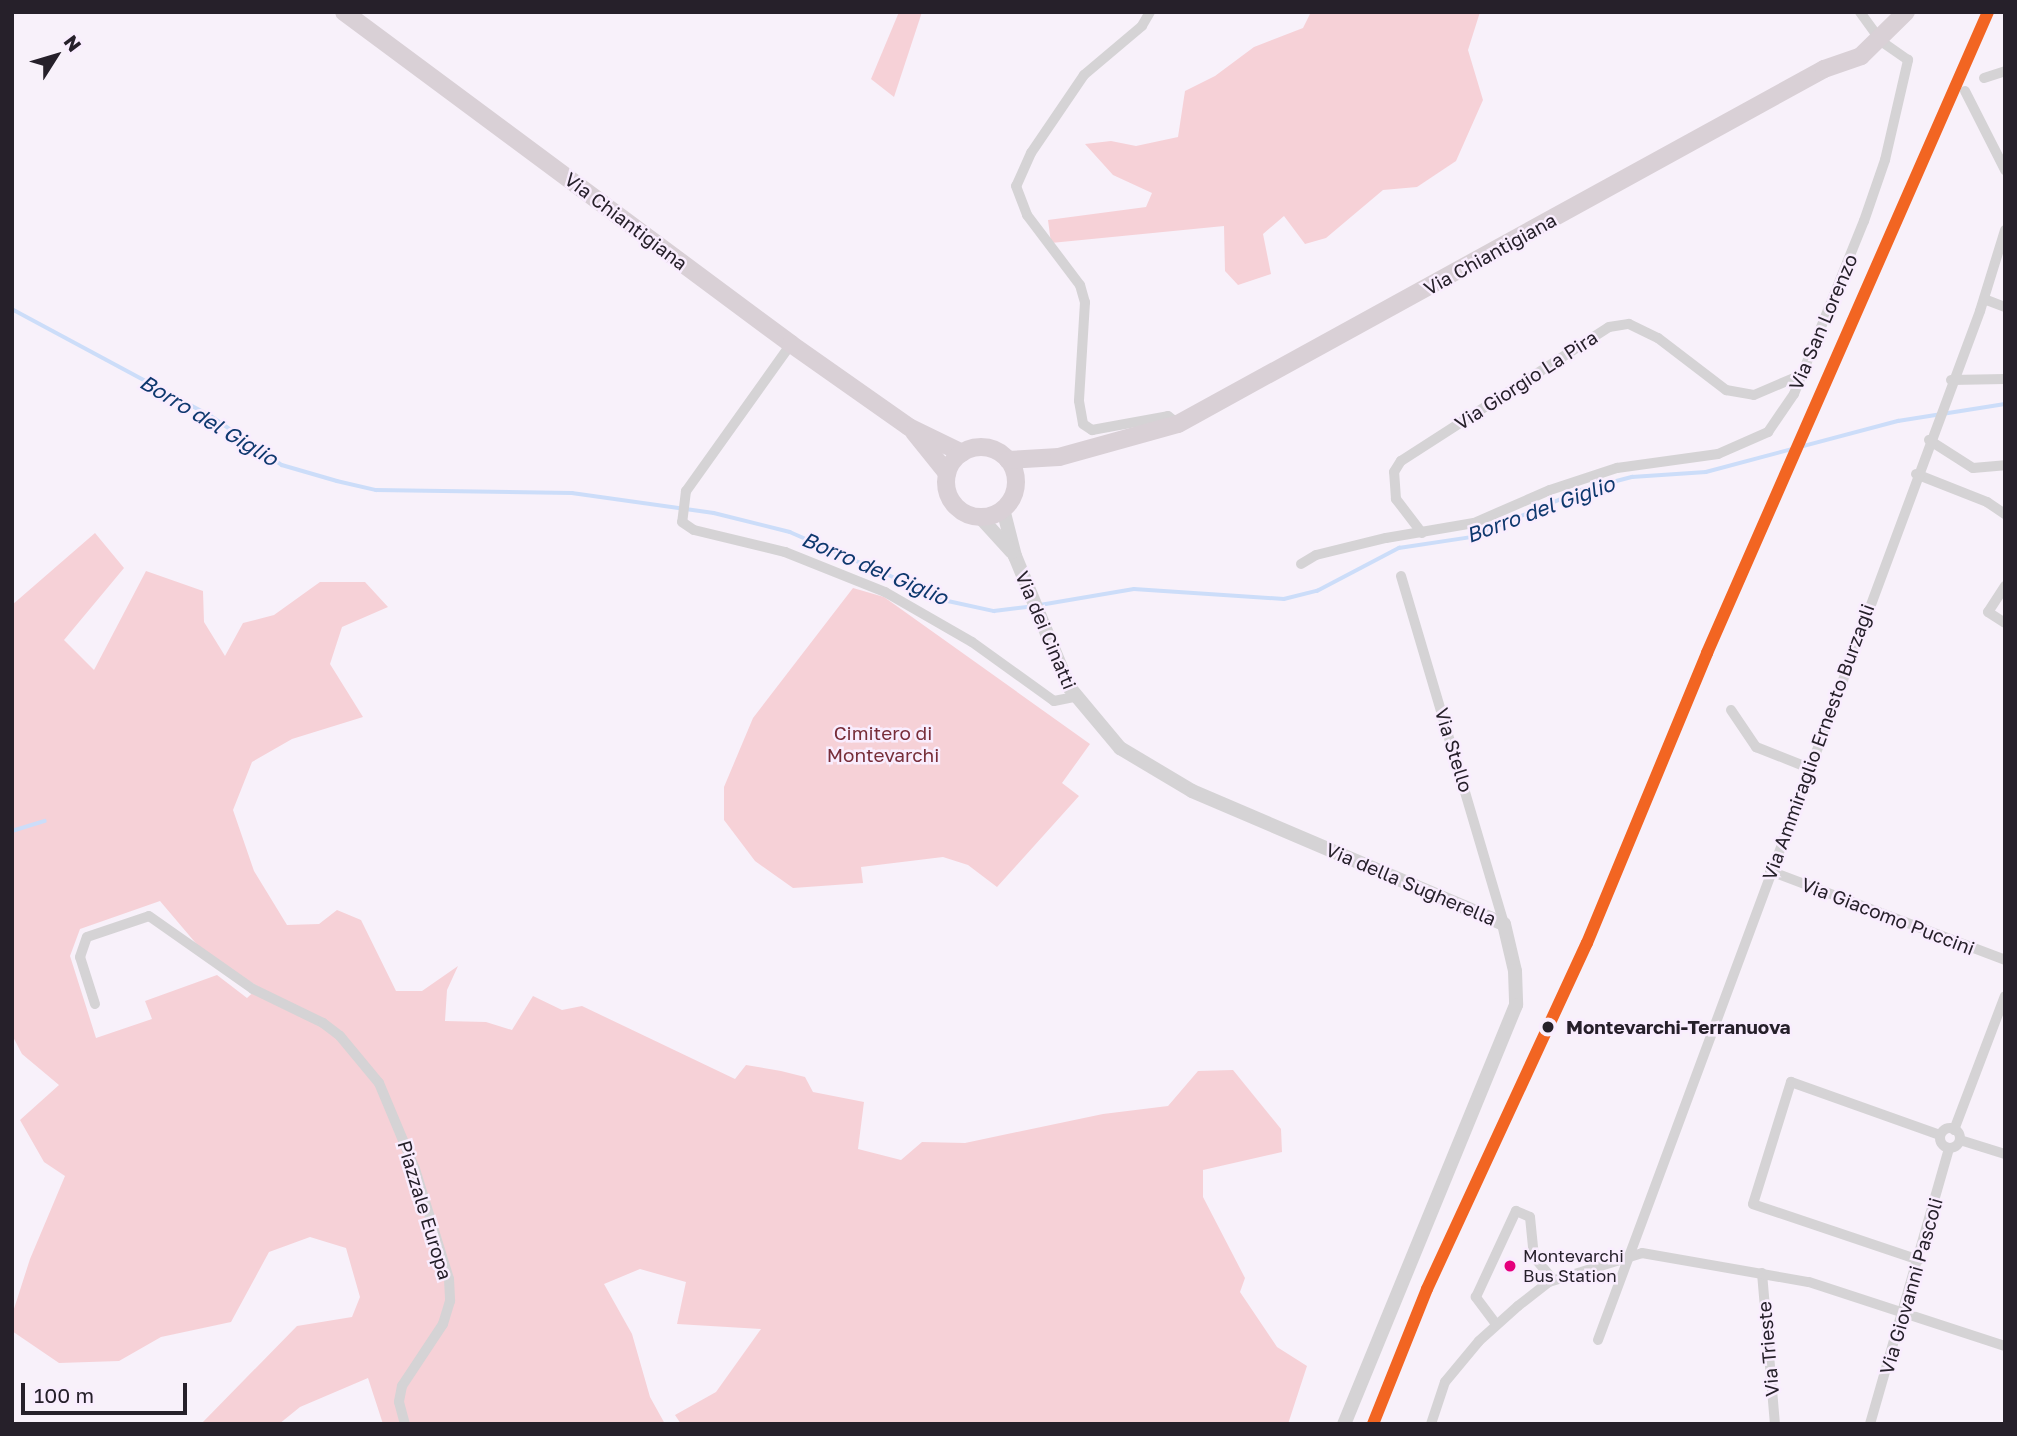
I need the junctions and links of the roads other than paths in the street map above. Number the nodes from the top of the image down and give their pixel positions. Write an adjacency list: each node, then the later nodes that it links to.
1 (344, 12): 13 (main road, Via Chiantigiana)
2 (1150, 12): 17 (street)
3 (1860, 12): 5 (street)
4 (1906, 12): 5 (main road)
5 (1881, 41): 14 (street, Via San Lorenzo); 17 (main road, Via Chiantigiana)
6 (2005, 71): 7 (street)
7 (1984, 78)
8 (1965, 91): 9 (street)
9 (2005, 170)
10 (2005, 230): 11 (street, Via Ammiraglio Ernesto Burzagli)
11 (1984, 299): 12 (street); 16 (street, Via Ammiraglio Ernesto Burzagli)
12 (2005, 307)
13 (790, 344): 18 (main road, Via Chiantigiana); 36 (street)
14 (1801, 375): 30 (street, Via San Lorenzo); 30 (street, Via Giorgio La Pira)
15 (2005, 379): 16 (street)
16 (1951, 380): 19 (street, Via Ammiraglio Ernesto Burzagli)
17 (1178, 424): 21 (main road, Via Chiantigiana)
18 (909, 427): 20 (main road, Via Chiantigiana); 24 (main road, Via Chiantigiana)
19 (1931, 437): 23 (street); 25 (street, Via Ammiraglio Ernesto Burzagli)
20 (961, 453): 22 (main road, Via Chiantigiana); 24 (main road)
21 (1059, 457): 22 (main road, Via Chiantigiana); 26 (main road, Via Chiantigiana)
22 (1008, 460): 26 (main road)
23 (2005, 465)
24 (947, 473): 29 (main road, Via Chiantigiana)
25 (1916, 474): 28 (street); 39 (street, Via Ammiraglio Ernesto Burzagli)
26 (1016, 486): 27 (main road, Via Chiantigiana)
27 (1003, 509): 29 (main road); 31 (street)
28 (2005, 514)
29 (980, 517): 31 (street)
30 (1422, 533): 32 (street, Via San Lorenzo)
31 (1015, 556): 36 (street, Via dei Cinatti)
32 (1301, 564)
33 (1401, 576): 41 (street, Via Stello)
34 (2005, 586): 35 (street)
35 (2005, 623)
36 (1074, 697): 38 (street, Via dei Cinatti)
37 (1731, 710): 39 (street)
38 (1105, 735): 41 (street, Via della Sugherella)
39 (1809, 768): 40 (street, Via Ammiraglio Ernesto Burzagli)
40 (1770, 872): 42 (street, Via Giacomo Puccini); 49 (street, Via Ammiraglio Ernesto Burzagli)
41 (1504, 924): 58 (street, Via della Sugherella)
42 (2005, 960)
43 (2005, 996): 46 (street)
44 (95, 1003): 57 (street, Piazzale Europa)
45 (1940, 1135): 46 (street); 47 (street); 50 (street)
46 (1957, 1135): 47 (street); 48 (street)
47 (1949, 1149): 50 (street, Via Giovanni Pascoli)
48 (2005, 1154)
49 (1630, 1255): 51 (street); 52 (street); 55 (street, Via Ammiraglio Ernesto Burzagli)
50 (1919, 1260): 53 (street, Via Giovanni Pascoli)
51 (1762, 1273): 53 (street); 60 (street, Via Trieste)
52 (1553, 1280): 54 (street); 54 (street)
53 (1905, 1313): 56 (street); 61 (street, Via Giovanni Pascoli)
54 (1496, 1324): 59 (street)
55 (1598, 1340)
56 (2005, 1346)
57 (405, 1424)
58 (1344, 1424)
59 (1431, 1424)
60 (1774, 1424)
61 (1870, 1424)

